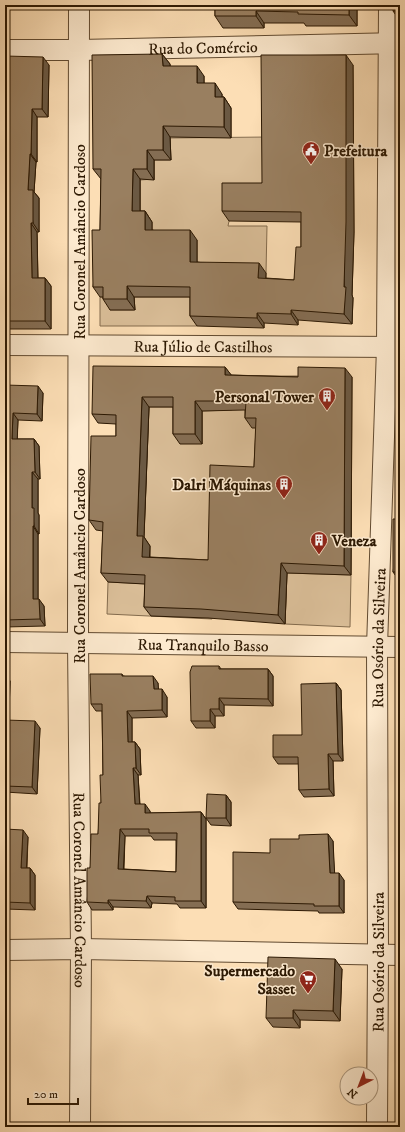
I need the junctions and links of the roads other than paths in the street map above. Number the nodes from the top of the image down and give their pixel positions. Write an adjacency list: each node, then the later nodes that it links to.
1 (78, 5): 5 (street, Rua Coronel Amâncio Cardoso)
2 (389, 5): 3 (street, Rua Osório da Silveira)
3 (394, 43): 5 (street, Rua do Comércio); 8 (street, Rua Osório da Silveira)
4 (5, 50): 5 (street, Rua do Comércio)
5 (78, 50): 6 (street, Rua Coronel Amâncio Cardoso)
6 (79, 345): 7 (street, Rua Júlio de Castilhos); 8 (street, Rua Júlio de Castilhos); 10 (street, Rua Coronel Amâncio Cardoso)
7 (5, 346)
8 (393, 347): 11 (street, Rua Osório da Silveira)
9 (5, 642): 10 (street, Rua Tranquilo Basso)
10 (78, 642): 11 (street, Rua Tranquilo Basso); 13 (street, Rua Coronel Amâncio Cardoso)
11 (377, 647): 12 (street, Rua Tranquilo Basso); 15 (street, Rua Osório da Silveira)
12 (400, 647)
13 (81, 949): 14 (street); 15 (street); 17 (street, Rua Coronel Amâncio Cardoso)
14 (5, 950)
15 (378, 955): 16 (street); 18 (street, Rua Osório da Silveira)
16 (400, 955)
17 (80, 1127)
18 (377, 1127)

